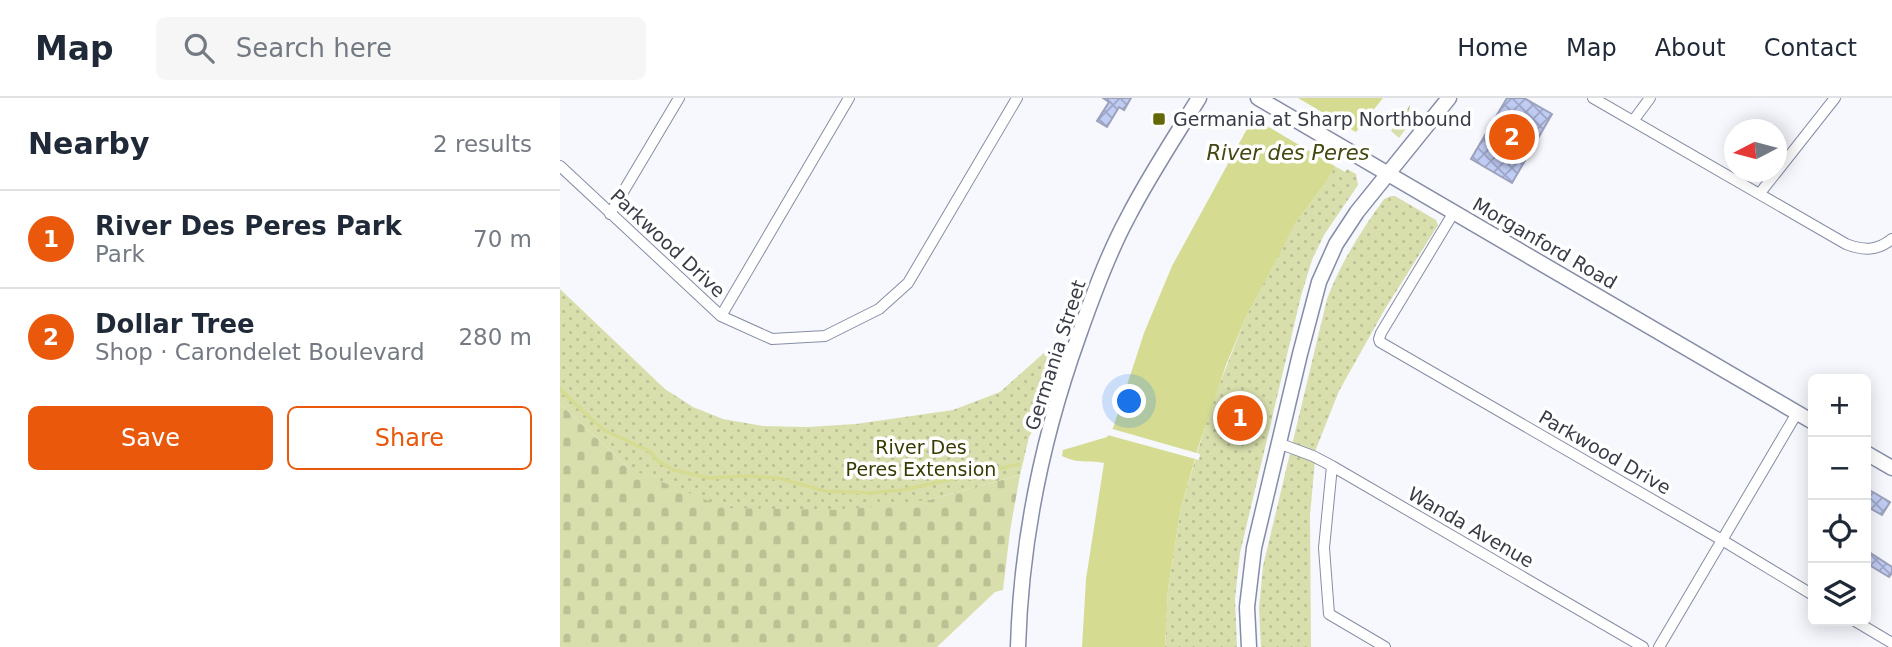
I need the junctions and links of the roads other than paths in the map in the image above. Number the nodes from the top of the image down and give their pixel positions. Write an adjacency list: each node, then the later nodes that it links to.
1 (679, 98): 15 (street)
2 (849, 98): 17 (street)
3 (1017, 98): 17 (street, Parkwood Drive)
4 (1199, 98): 28 (main road, Germania Street)
5 (1258, 98): 12 (main road, Morganford Road)
6 (1450, 98): 12 (main road)
7 (1594, 98): 10 (street)
8 (1650, 98): 10 (street)
9 (1835, 98): 13 (street)
10 (1633, 121): 13 (street)
11 (560, 166): 15 (street, Parkwood Drive)
12 (1387, 173): 14 (main road, Morganford Road); 20 (main road)
13 (1760, 193): 16 (street)
14 (1454, 212): 18 (main road, Morganford Road); 24 (street, Parkwood Drive)
15 (610, 214): 17 (street, Parkwood Drive)
16 (1892, 239)
17 (721, 316)
18 (1797, 413): 19 (main road, Morganford Road); 24 (street)
19 (1808, 419)
20 (1278, 443): 22 (street, Wanda Avenue); 29 (main road)
21 (1871, 456): 23 (main road)
22 (1332, 466): 30 (street); 31 (street, Wanda Avenue)
23 (1892, 468)
24 (1722, 540): 25 (street, Parkwood Drive); 32 (street)
25 (1808, 592)
26 (1863, 626): 27 (street)
27 (1892, 643)
28 (1018, 647)
29 (1249, 647)
30 (1385, 647)
31 (1643, 647)
32 (1659, 647)

